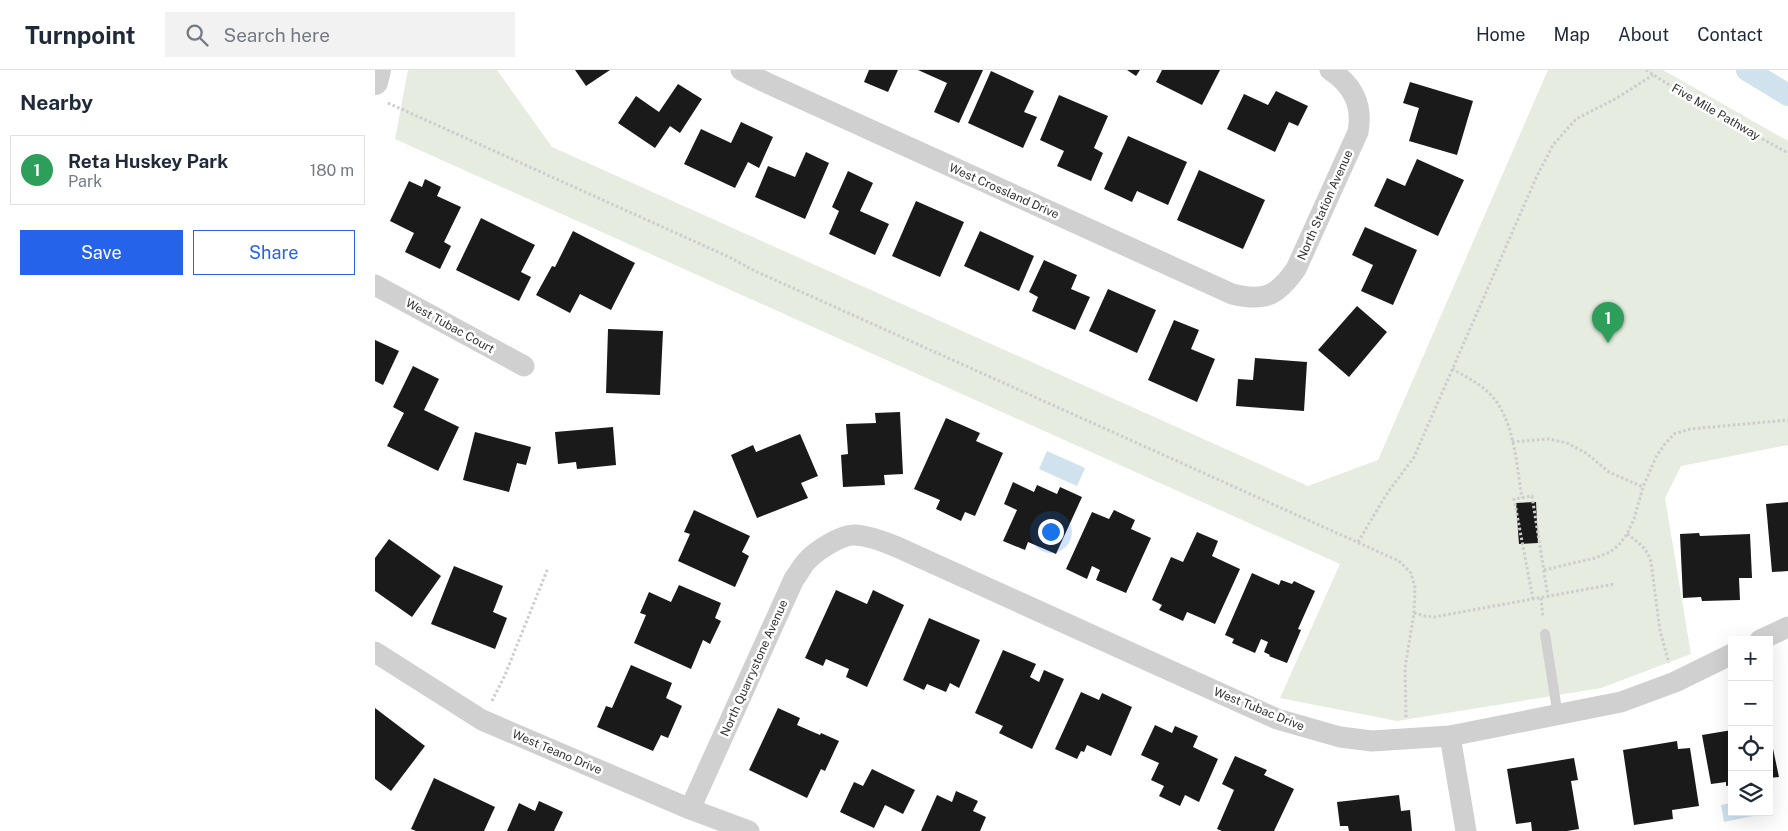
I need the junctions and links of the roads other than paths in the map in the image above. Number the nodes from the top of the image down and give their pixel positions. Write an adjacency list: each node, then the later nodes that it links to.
1 (378, 70): 4 (street)
2 (741, 70): 6 (street, West Crossland Drive)
3 (1330, 70): 6 (street, North Station Avenue)
4 (379, 92)
5 (375, 285): 7 (street, West Tubac Court)
6 (1270, 295)
7 (524, 366)
8 (835, 540): 15 (street, West Tubac Drive); 16 (street, North Quarrystone Avenue)
9 (1788, 627): 11 (street)
10 (1545, 634): 14 (lane)
11 (1769, 636)
12 (375, 652): 16 (street, West Teano Drive)
13 (1728, 656): 14 (street, West Tubac Drive)
14 (1558, 716): 15 (street, West Tubac Drive)
15 (1450, 736): 18 (street)
16 (690, 809): 17 (street, West Teano Drive)
17 (749, 831)
18 (1466, 831)

